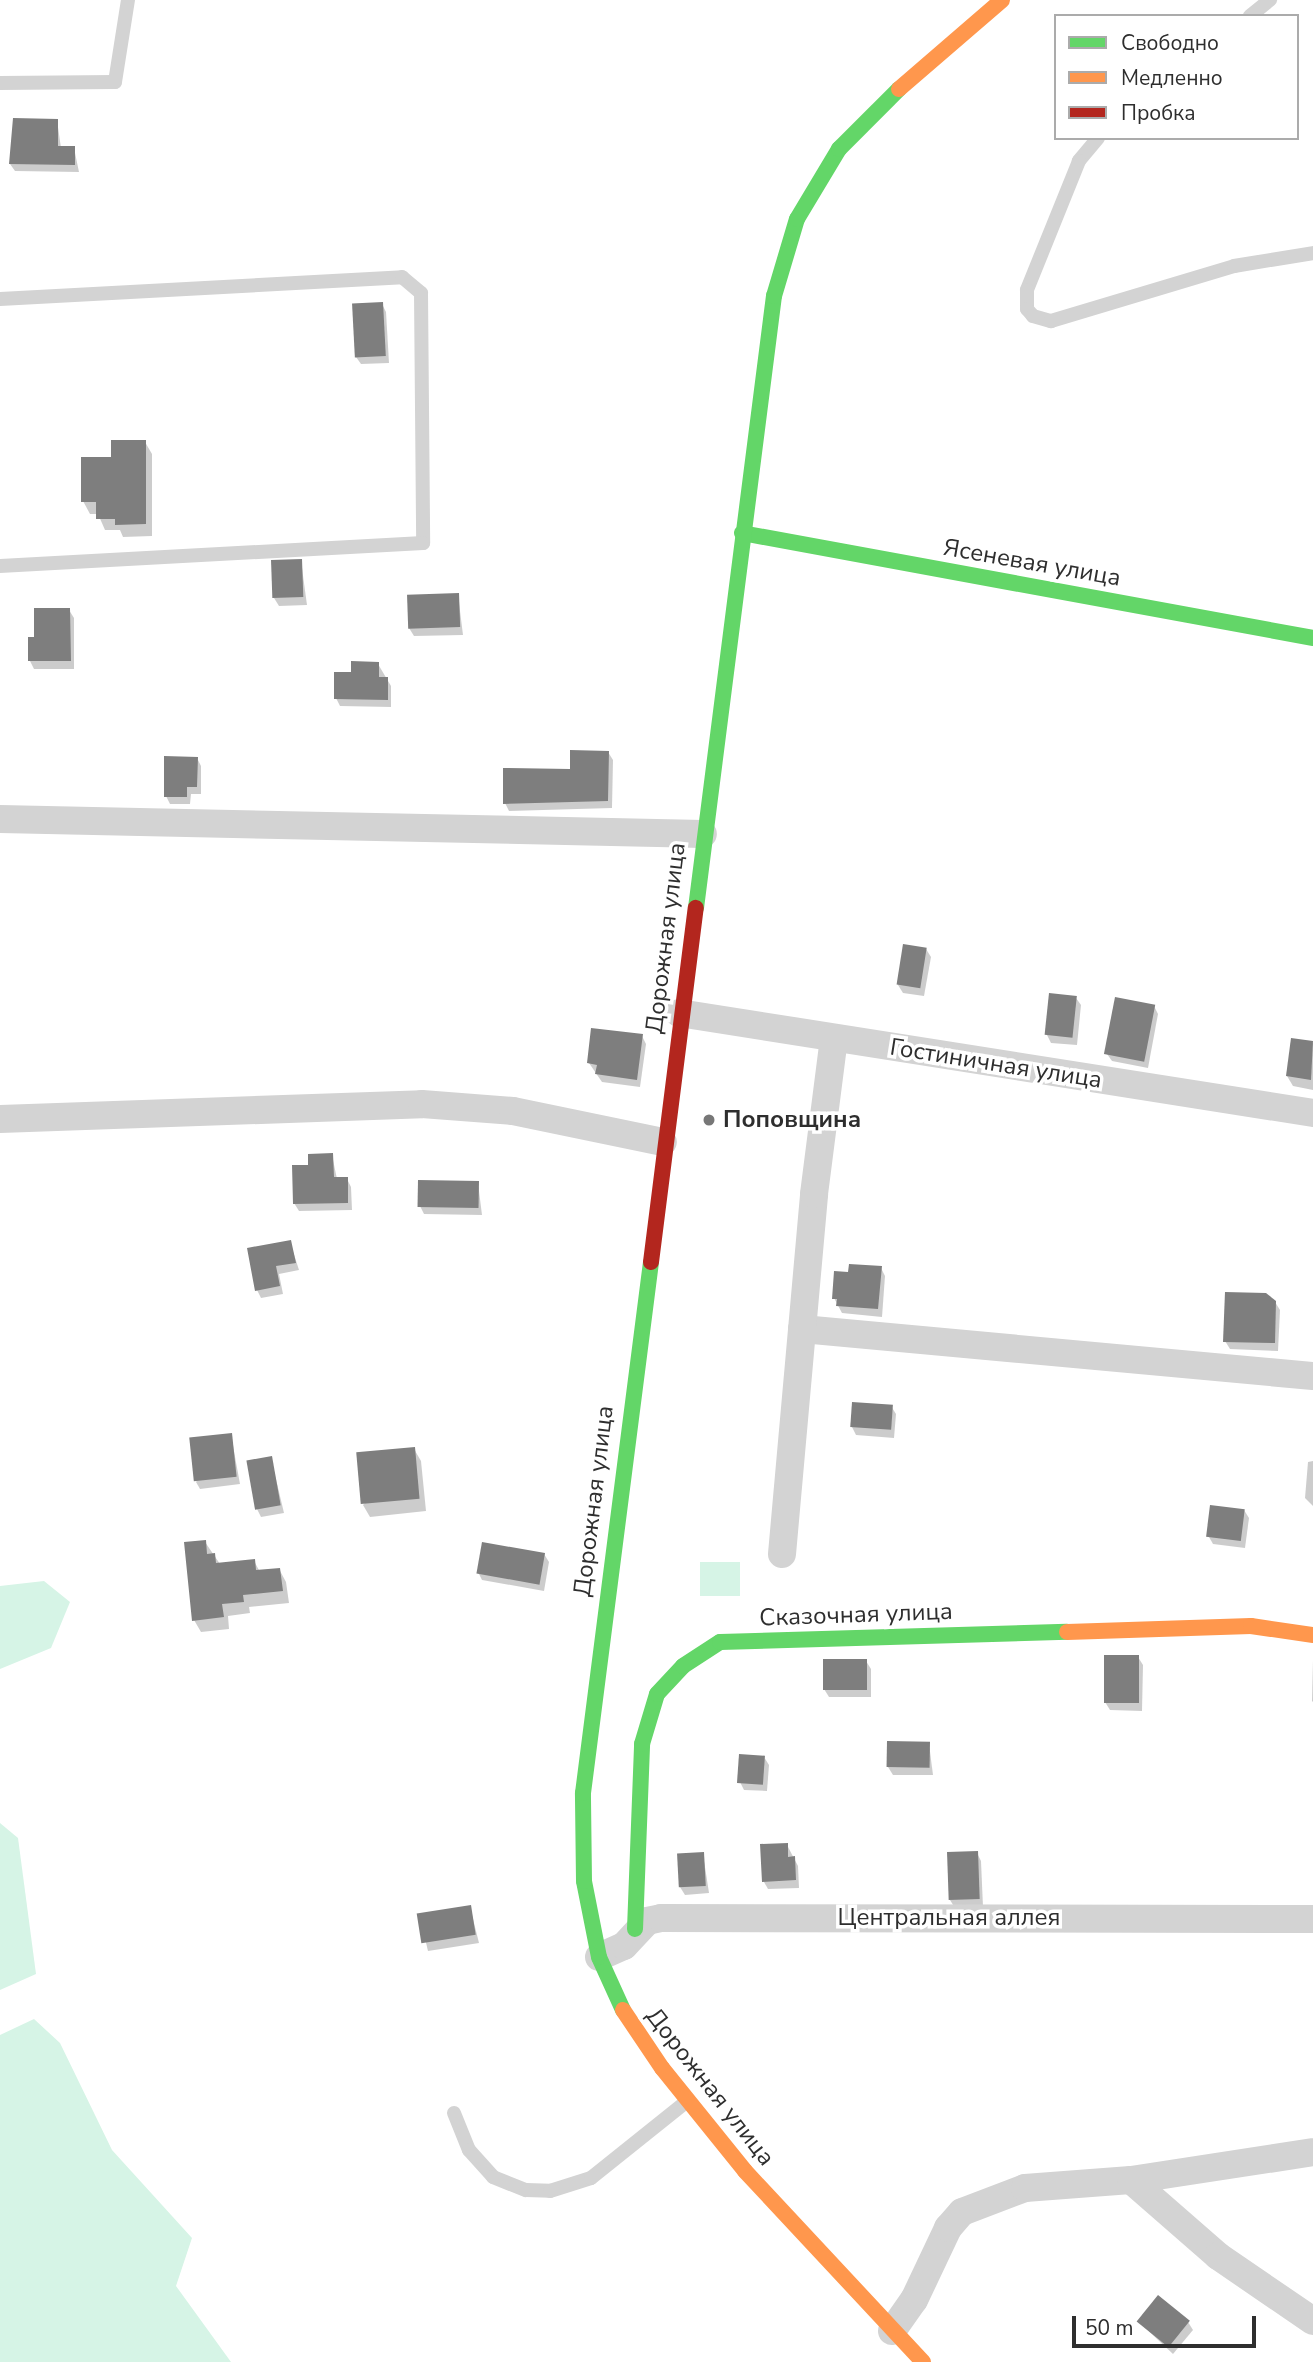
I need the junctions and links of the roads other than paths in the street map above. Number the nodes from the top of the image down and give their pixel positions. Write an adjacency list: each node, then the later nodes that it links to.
1 (128, 0): 5 (lane)
2 (1002, 0): 9 (main road, Дорожная улица)
3 (1270, 0): 4 (lane)
4 (1252, 14)
5 (0, 83)
6 (1096, 140): 7 (lane)
7 (1313, 253)
8 (0, 299): 10 (lane)
9 (742, 533): 11 (main road, Ясеневая улица); 13 (main road, Дорожная улица)
10 (0, 566)
11 (1313, 638)
12 (0, 819): 13 (street)
13 (703, 834): 14 (main road, Дорожная улица)
14 (680, 1013): 15 (street, Гостиничная улица); 18 (main road, Дорожная улица)
15 (834, 1038): 16 (street, Гостиничная улица); 19 (street)
16 (1313, 1113)
17 (0, 1119): 18 (street)
18 (663, 1142): 25 (main road, Дорожная улица)
19 (802, 1329): 20 (street); 21 (street)
20 (1313, 1376)
21 (782, 1554)
22 (1313, 1635): 24 (main road, Сказочная улица)
23 (1313, 1919): 24 (street, Центральная аллея)
24 (635, 1929): 25 (street, Центральная аллея)
25 (599, 1957): 26 (main road, Дорожная улица)
26 (688, 2102): 27 (lane); 31 (main road, Дорожная улица)
27 (454, 2113)
28 (1313, 2152): 29 (street)
29 (1131, 2180): 30 (street); 31 (street)
30 (1313, 2321)
31 (892, 2332): 32 (main road, Дорожная улица)
32 (923, 2362)

